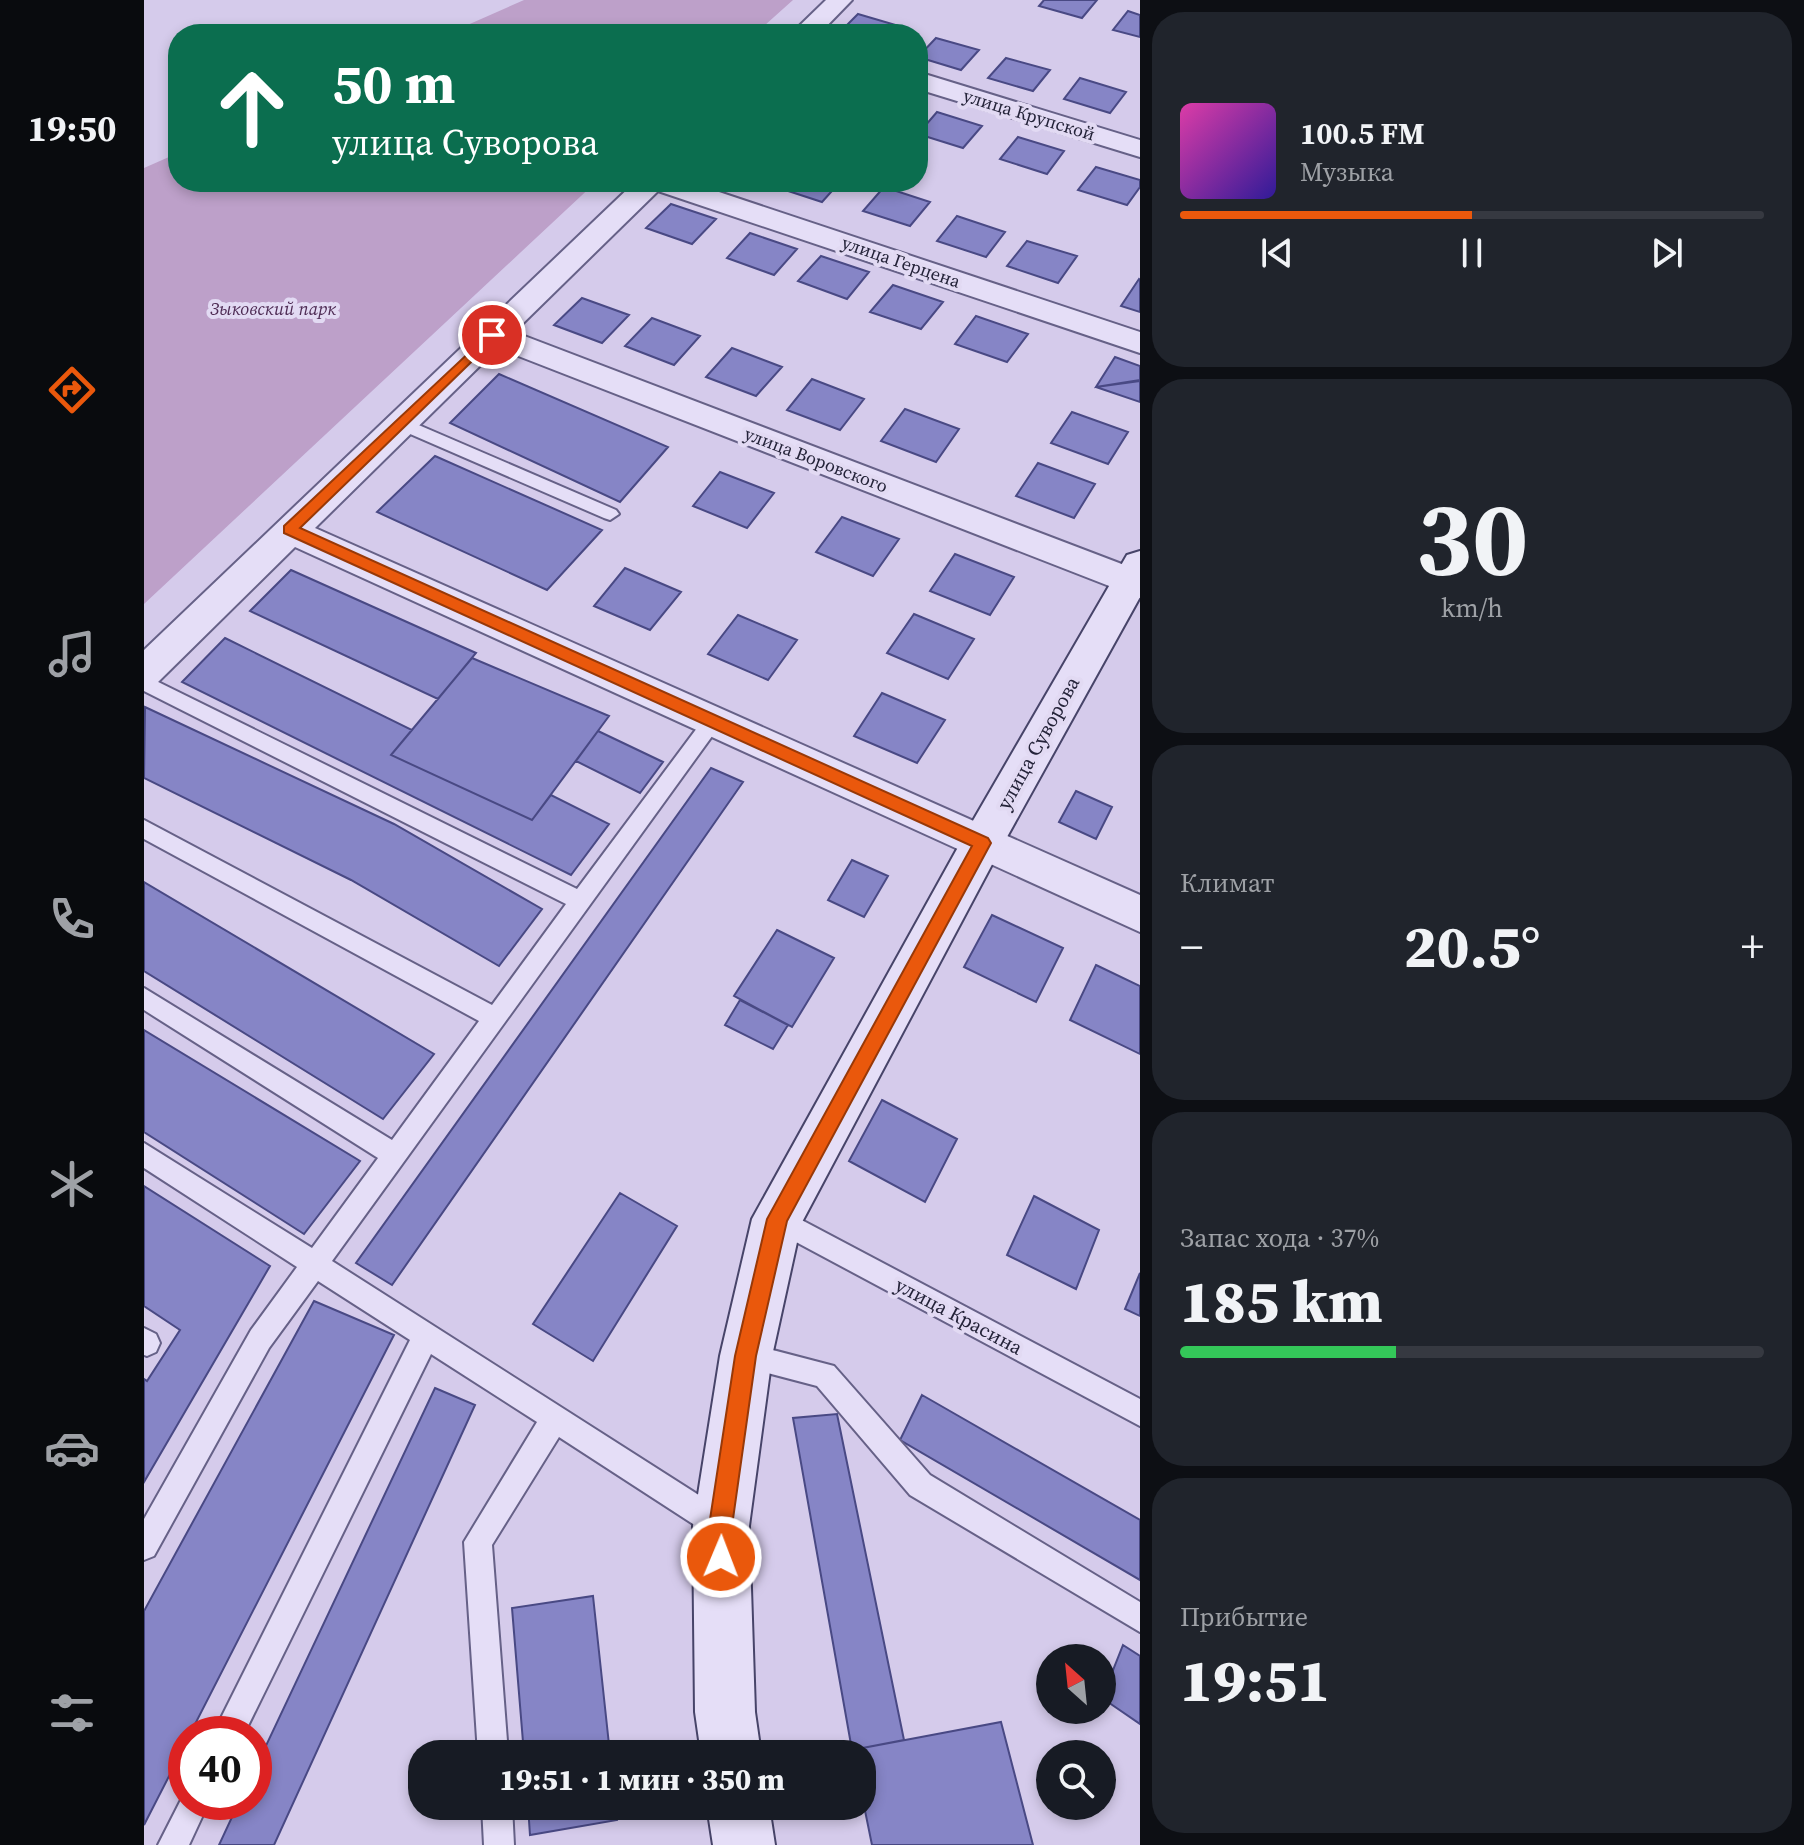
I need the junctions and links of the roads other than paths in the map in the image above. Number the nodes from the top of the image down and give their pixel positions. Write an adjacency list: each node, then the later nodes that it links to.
1 (840, 0): 2 (street)
2 (815, 24)
3 (928, 83): 4 (street, улица Крупской)
4 (1140, 149)
5 (641, 192): 7 (street)
6 (691, 192): 8 (street, улица Герцена)
7 (492, 335): 9 (street); 12 (street, улица Воровского)
8 (1140, 343)
9 (400, 423): 10 (lane); 11 (street)
10 (610, 514)
11 (289, 530): 13 (street); 15 (street)
12 (1137, 577): 17 (street, улица Суворова)
13 (144, 673)
14 (144, 682): 18 (lane)
15 (713, 721): 17 (street); 18 (lane)
16 (144, 829): 21 (lane)
17 (982, 843): 19 (street); 24 (street, улица Суворова)
18 (580, 901): 21 (lane)
19 (1140, 914)
20 (144, 998): 23 (lane)
21 (495, 1018): 23 (lane)
22 (144, 1154): 25 (lane)
23 (395, 1155): 25 (lane)
24 (777, 1219): 27 (street, улица Суворова); 28 (lane, улица Красина)
25 (314, 1265): 26 (lane); 31 (lane)
26 (426, 1337): 29 (lane); 33 (lane)
27 (746, 1356): 30 (street, улица Суворова); 32 (lane)
28 (1140, 1413)
29 (554, 1419): 30 (lane); 34 (lane)
30 (721, 1526): 35 (street, улица Суворова)
31 (144, 1546)
32 (1140, 1618)
33 (237, 1716)
34 (492, 1740)
35 (729, 1740)
36 (185, 1820): 39 (lane)
37 (498, 1820): 40 (lane)
38 (740, 1820): 41 (street)
39 (173, 1845)
40 (499, 1845)
41 (744, 1845)

